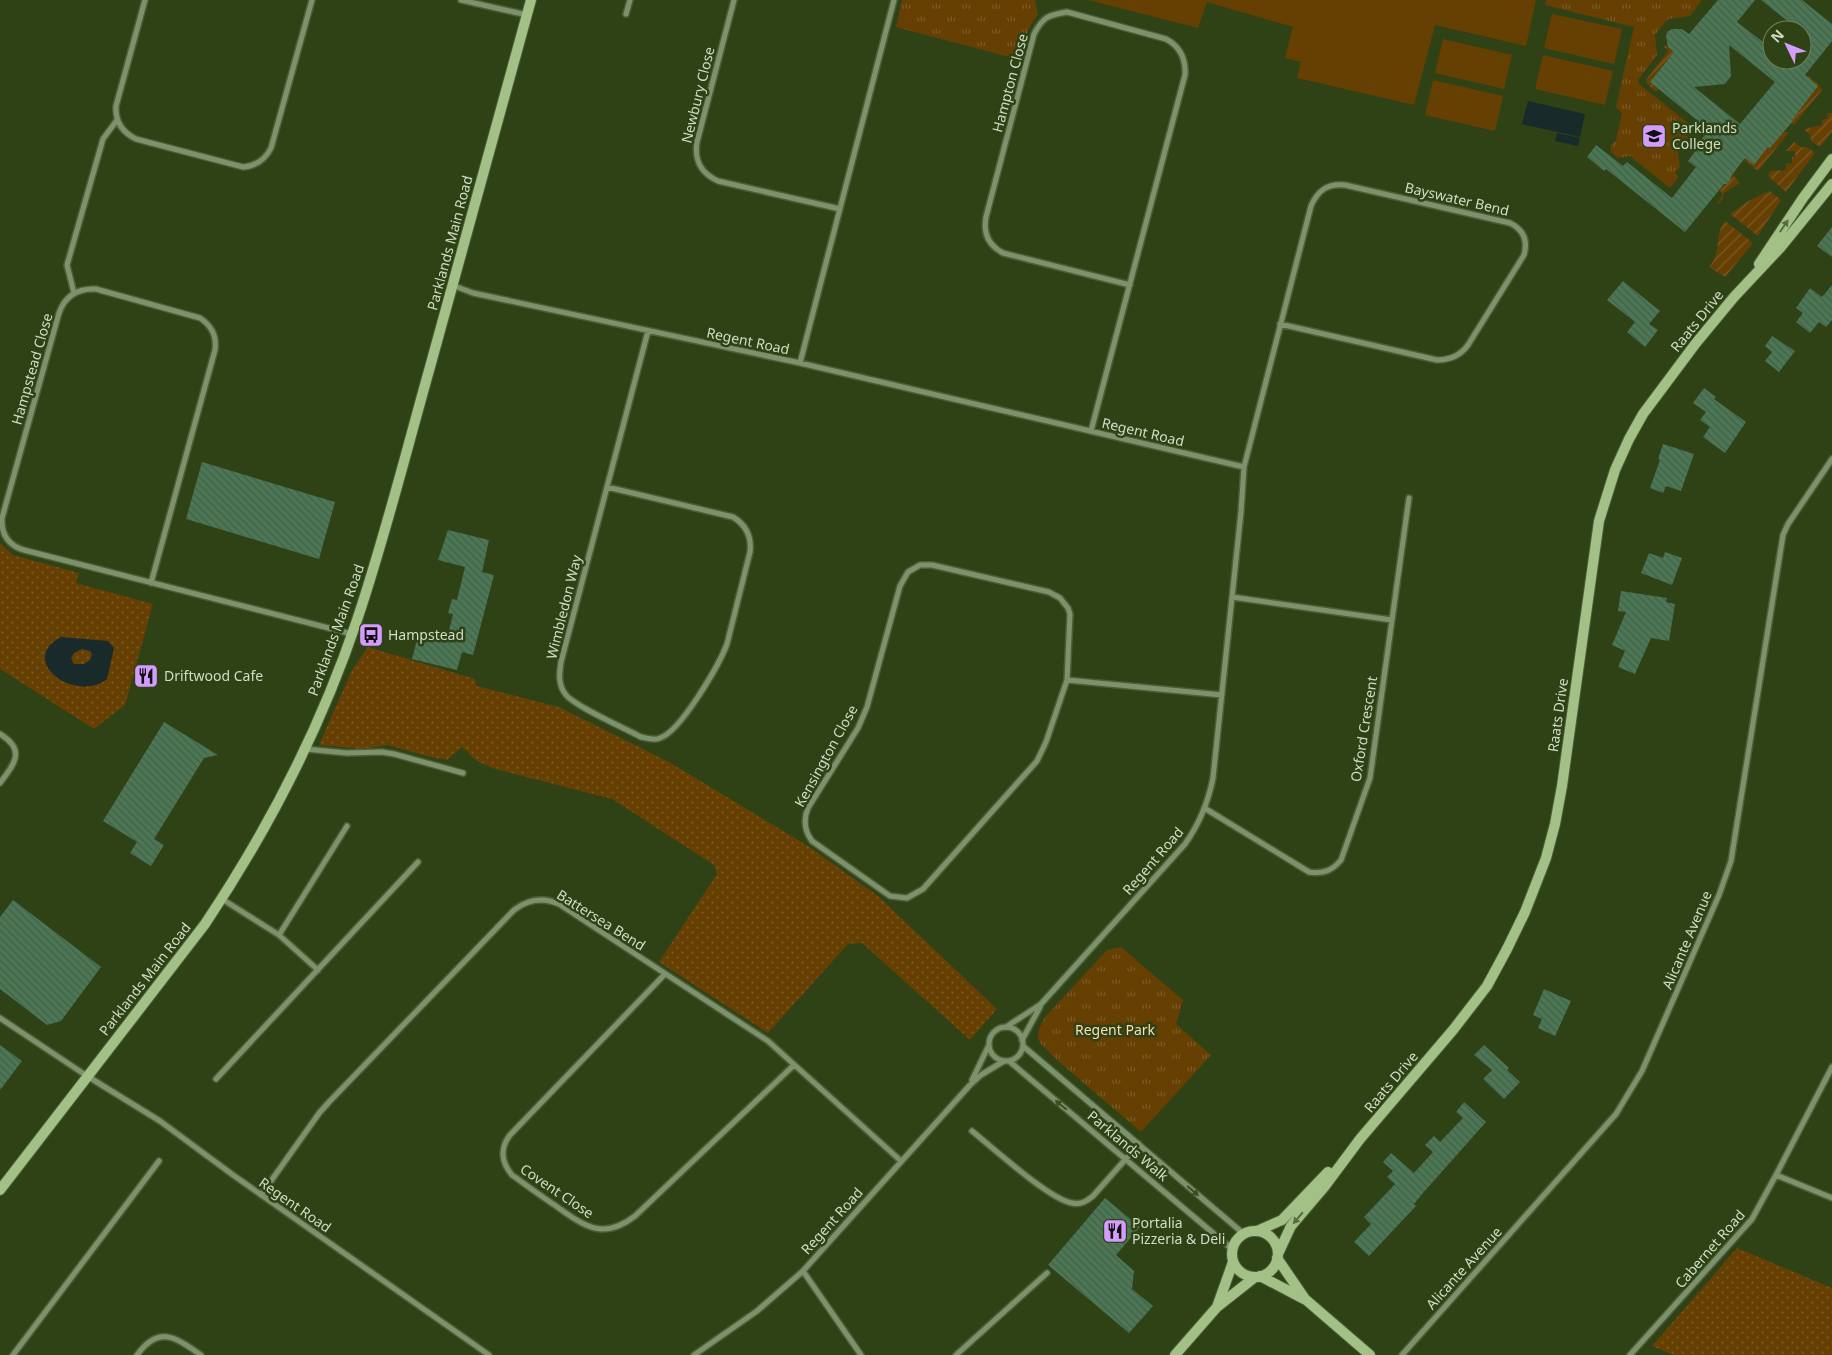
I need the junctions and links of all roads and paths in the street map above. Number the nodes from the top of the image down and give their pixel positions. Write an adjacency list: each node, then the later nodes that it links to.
1 (145, 0): 10 (street)
2 (312, 0): 10 (street)
3 (461, 0): 9 (street)
4 (531, 0): 9 (street, Parklands Main Road)
5 (630, 0): 8 (street)
6 (734, 0): 13 (street, Newbury Close)
7 (894, 0): 13 (street)
8 (626, 14)
9 (527, 15): 15 (street, Parklands Main Road)
10 (117, 120): 17 (street)
11 (1832, 159): 14 (street, Raats Drive, one-way to 11)
12 (1832, 184): 14 (street, Raats Drive)
13 (840, 209): 20 (street)
14 (1748, 282): 56 (street, Raats Drive)
15 (452, 285): 19 (street, Regent Road); 29 (street, Parklands Main Road)
16 (1130, 285): 16 (street, Hampton Close); 21 (street, Hampton Close)
17 (74, 293): 26 (street); 26 (street, Hampstead Close)
18 (1280, 324): 18 (street, Bayswater Bend); 23 (street, Bayswater Bend)
19 (648, 331): 20 (street, Regent Road); 24 (street, Wimbledon Way)
20 (800, 364): 21 (street, Regent Road)
21 (1091, 432): 23 (street, Regent Road)
22 (1832, 459): 84 (street, Alicante Avenue)
23 (1244, 467): 27 (street, Regent Road)
24 (607, 487): 24 (street, Wimbledon Way)
25 (1409, 498): 28 (street, Oxford Crescent)
26 (151, 583): 29 (street, Hampstead Close)
27 (1232, 597): 28 (street); 31 (street, Regent Road)
28 (1392, 620): 36 (street, Oxford Crescent)
29 (352, 634): 33 (street, Parklands Main Road)
30 (1067, 680): 30 (street, Kensington Close); 31 (street)
31 (1222, 695): 36 (street, Regent Road)
32 (0, 734): 35 (street)
33 (304, 748): 34 (street); 39 (street, Parklands Main Road)
34 (463, 773)
35 (0, 783)
36 (1206, 809): 43 (street, Regent Road)
37 (347, 826): 40 (street)
38 (418, 862): 41 (street)
39 (222, 900): 40 (street); 52 (street, Parklands Main Road)
40 (279, 935): 41 (street)
41 (318, 970): 53 (street)
42 (665, 974): 50 (street, Battersea Bend); 50 (street, Covent Close); 63 (street, Battersea Bend)
43 (1041, 1004): 45 (street, Regent Road); 46 (street, Regent Road)
44 (0, 1018): 52 (street, Regent Road)
45 (1006, 1027): 46 (street); 47 (street)
46 (1022, 1040): 48 (street)
47 (989, 1045): 49 (street); 54 (street, Regent Road)
48 (1022, 1046): 49 (street); 57 (street, Parklands Walk)
49 (1007, 1061): 54 (street, Regent Road); 58 (street, Parklands Walk, one-way to 49)
50 (794, 1066): 60 (street, Battersea Bend)
51 (1832, 1067): 61 (street, Cabernet Road)
52 (87, 1076): 62 (street, Parklands Main Road); 63 (street, Regent Road)
53 (216, 1079)
54 (970, 1085): 60 (street, Regent Road)
55 (972, 1131): 58 (street)
56 (1360, 1139): 65 (street, Raats Drive); 68 (street, Raats Drive, one-way to 68)
57 (1139, 1144): 58 (street); 66 (street, Parklands Walk, one-way to 66)
58 (1126, 1159): 67 (street, Parklands Walk)
59 (159, 1161): 75 (street)
60 (901, 1161): 70 (street, Regent Road)
61 (1776, 1175): 64 (street); 85 (street, Cabernet Road)
62 (0, 1190)
63 (261, 1194): 78 (street, Regent Road)
64 (1832, 1198)
65 (1257, 1231): 66 (street); 68 (street)
66 (1244, 1234): 67 (street)
67 (1232, 1249): 69 (street)
68 (1277, 1256): 72 (street); 73 (street)
69 (1233, 1262): 72 (street); 74 (street)
70 (802, 1271): 79 (street, Regent Road); 80 (street)
71 (1047, 1273): 81 (street)
72 (1258, 1276): 73 (street); 74 (street)
73 (1305, 1299): 83 (street)
74 (1217, 1307): 82 (street)
75 (13, 1355)
76 (136, 1355): 77 (street)
77 (201, 1355)
78 (489, 1355)
79 (694, 1355)
80 (861, 1355)
81 (956, 1355)
82 (1175, 1355)
83 (1370, 1355)
84 (1402, 1355)
85 (1630, 1355)

